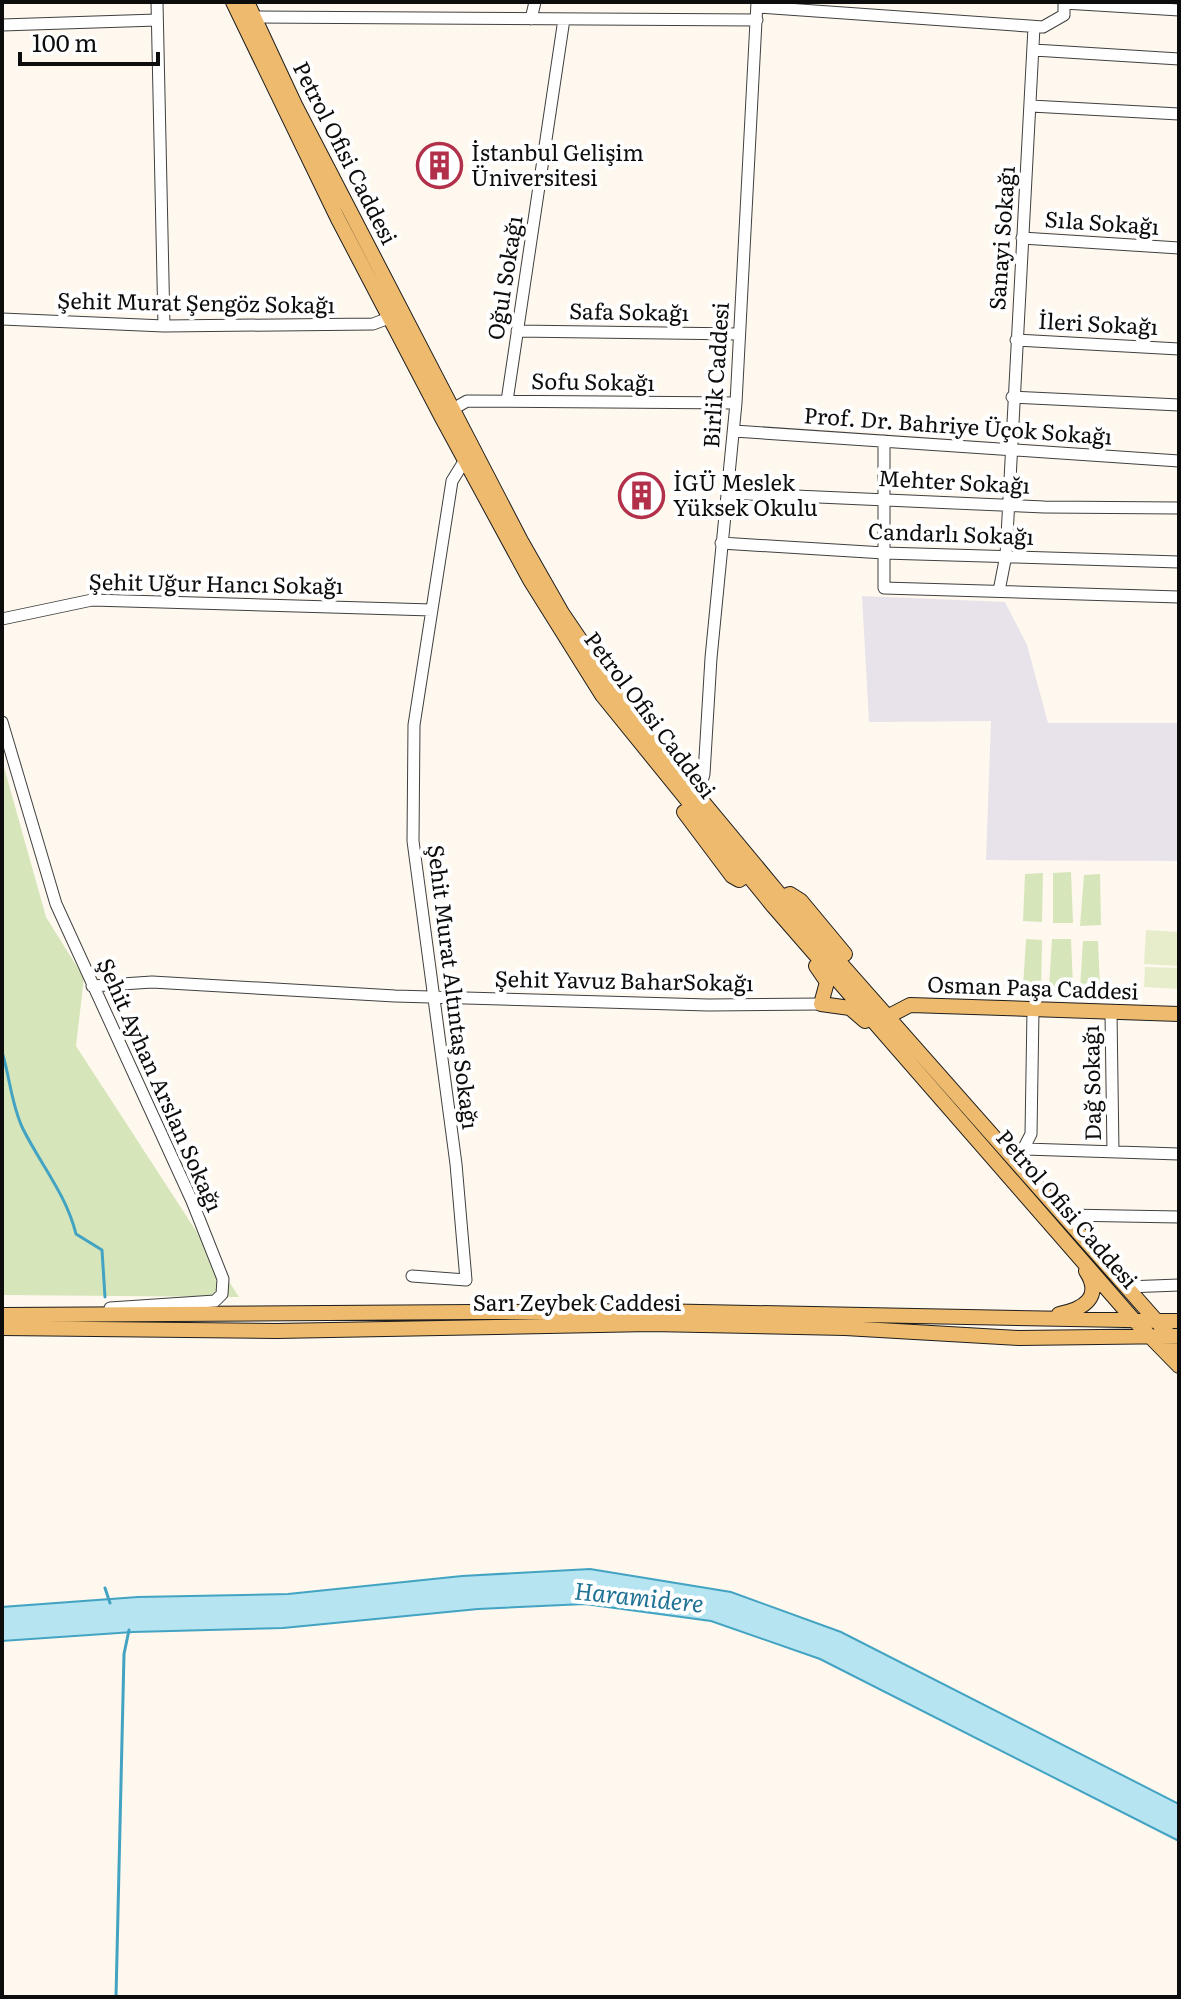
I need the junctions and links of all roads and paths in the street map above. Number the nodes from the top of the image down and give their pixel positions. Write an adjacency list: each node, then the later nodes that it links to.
1 (157, 2): 11 (street)
2 (233, 2): 20 (main road, Petrol Ofisi Caddesi)
3 (247, 2): 8 (main road, Petrol Ofisi Caddesi)
4 (535, 2): 9 (street)
5 (1064, 3): 7 (street); 13 (street)
6 (757, 10): 10 (street); 13 (street); 24 (street, Birlik Caddesi)
7 (1179, 10)
8 (255, 17): 9 (street); 31 (main road, Petrol Ofisi Caddesi)
9 (531, 19): 10 (street)
10 (564, 19): 23 (street, Oğul Sokağı)
11 (157, 20): 12 (street); 22 (street)
12 (2, 25)
13 (1034, 27): 14 (street, Sanayi Sokağı)
14 (1034, 50): 15 (street); 16 (street, Sanayi Sokağı)
15 (1179, 59)
16 (1031, 106): 17 (street); 18 (street, Sanayi Sokağı)
17 (1179, 114)
18 (1022, 238): 19 (street, Sıla Sokağı); 25 (street, Sanayi Sokağı)
19 (1179, 248)
20 (389, 318): 22 (street, Şehit Murat Şengöz Sokağı); 31 (main road, Petrol Ofisi Caddesi)
21 (2, 319): 22 (street, Şehit Murat Şengöz Sokağı)
22 (164, 326)
23 (517, 331): 24 (street, Safa Sokağı); 28 (street, Oğul Sokağı)
24 (739, 334): 29 (street, Birlik Caddesi)
25 (1016, 340): 26 (street, İleri Sokağı); 27 (street, Sanayi Sokağı)
26 (1179, 349)
27 (1012, 397): 30 (street); 34 (street, Sanayi Sokağı)
28 (507, 401): 29 (street, Sofu Sokağı); 31 (street, Sofu Sokağı)
29 (736, 403): 32 (street, Birlik Caddesi)
30 (1179, 405)
31 (447, 413): 35 (main road, Petrol Ofisi Caddesi); 50 (main road, Petrol Ofisi Caddesi)
32 (734, 431): 33 (street, Prof. Dr. Bahriye Üçok Sokağı); 37 (street, Birlik Caddesi)
33 (884, 441): 34 (street, Prof. Dr. Bahriye Üçok Sokağı); 38 (street)
34 (1009, 451): 36 (street, Prof. Dr. Bahriye Üçok Sokağı); 39 (street, Sanayi Sokağı)
35 (465, 460): 47 (street, Şehit Murat Altıntaş Sokağı); 51 (main road, Petrol Ofisi Caddesi)
36 (1179, 461)
37 (727, 493): 38 (street, Mehter Sokağı); 41 (street, Birlik Caddesi)
38 (883, 500): 39 (street, Mehter Sokağı); 42 (street)
39 (1006, 503): 40 (street, Mehter Sokağı); 43 (street, Sanayi Sokağı)
40 (1179, 508)
41 (721, 543): 42 (street, Candarlı Sokağı); 50 (street, Birlik Caddesi)
42 (884, 553): 43 (street, Candarlı Sokağı); 45 (street)
43 (1006, 555): 44 (street, Candarlı Sokağı); 45 (street, Sanayi Sokağı)
44 (1179, 562)
45 (999, 591): 46 (street)
46 (1179, 597)
47 (432, 610): 48 (street, Şehit Uğur Hancı Sokağı); 54 (street, Şehit Murat Altıntaş Sokağı)
48 (2, 619)
49 (2, 722): 53 (street, Şehit Ayhan Arslan Sokağı)
50 (698, 796): 51 (main road, Petrol Ofisi Caddesi)
51 (752, 872): 52 (main road, Petrol Ofisi Caddesi)
52 (777, 901): 55 (main road); 59 (main road, Petrol Ofisi Caddesi); 60 (main road, Petrol Ofisi Caddesi)
53 (92, 986): 54 (street, Şehit Yavuz BaharSokağı); 69 (street, Şehit Ayhan Arslan Sokağı)
54 (433, 997): 55 (street, Şehit Yavuz BaharSokağı); 66 (street, Şehit Murat Altıntaş Sokağı)
55 (821, 1004): 60 (main road)
56 (1033, 1010): 57 (main road, Osman Paşa Caddesi); 59 (main road, Osman Paşa Caddesi); 63 (street)
57 (1111, 1013): 58 (main road, Osman Paşa Caddesi); 61 (street, Dağ Sokağı)
58 (1179, 1014)
59 (889, 1016): 63 (main road, Petrol Ofisi Caddesi)
60 (912, 1064): 65 (main road, Petrol Ofisi Caddesi)
61 (1113, 1152): 62 (street); 63 (street)
62 (1179, 1154)
63 (1021, 1155): 65 (main road, Petrol Ofisi Caddesi)
64 (1179, 1217): 65 (street)
65 (1060, 1221): 68 (main road, Petrol Ofisi Caddesi); 71 (main road); 72 (main road, Petrol Ofisi Caddesi)
66 (412, 1276)
67 (1179, 1285): 68 (street)
68 (1126, 1287): 74 (main road, Petrol Ofisi Caddesi)
69 (45, 1314): 70 (main road, Sarı Zeybek Caddesi); 71 (main road, Sarı Zeybek Caddesi)
70 (2, 1315)
71 (1034, 1319): 72 (main road, Sarı Zeybek Caddesi)
72 (1133, 1319): 74 (main road, Petrol Ofisi Caddesi)
73 (1179, 1321): 74 (main road)
74 (1152, 1327): 75 (main road, Sarı Zeybek Caddesi); 76 (main road); 77 (main road, Petrol Ofisi Caddesi)
75 (2, 1328)
76 (1174, 1335): 77 (main road, Petrol Ofisi Caddesi)
77 (1176, 1362)

